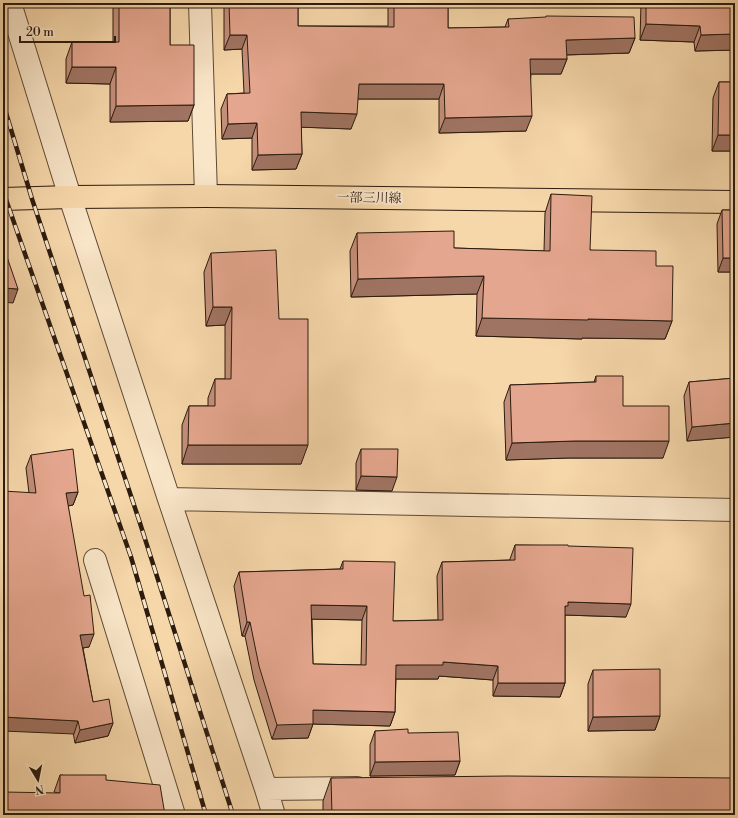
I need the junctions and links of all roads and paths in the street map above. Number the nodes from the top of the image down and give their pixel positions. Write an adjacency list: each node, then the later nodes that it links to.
1 (10, 3): 4 (street)
2 (200, 3): 3 (street)
3 (206, 196): 4 (main road, 一部三川線); 6 (main road, 一部三川線)
4 (70, 197): 5 (main road, 一部三川線); 7 (street)
5 (3, 199)
6 (735, 202)
7 (169, 499): 8 (street); 11 (street)
8 (735, 510)
9 (95, 560): 12 (street)
10 (378, 788): 11 (street)
11 (266, 789): 13 (street)
12 (174, 815)
13 (274, 815)

